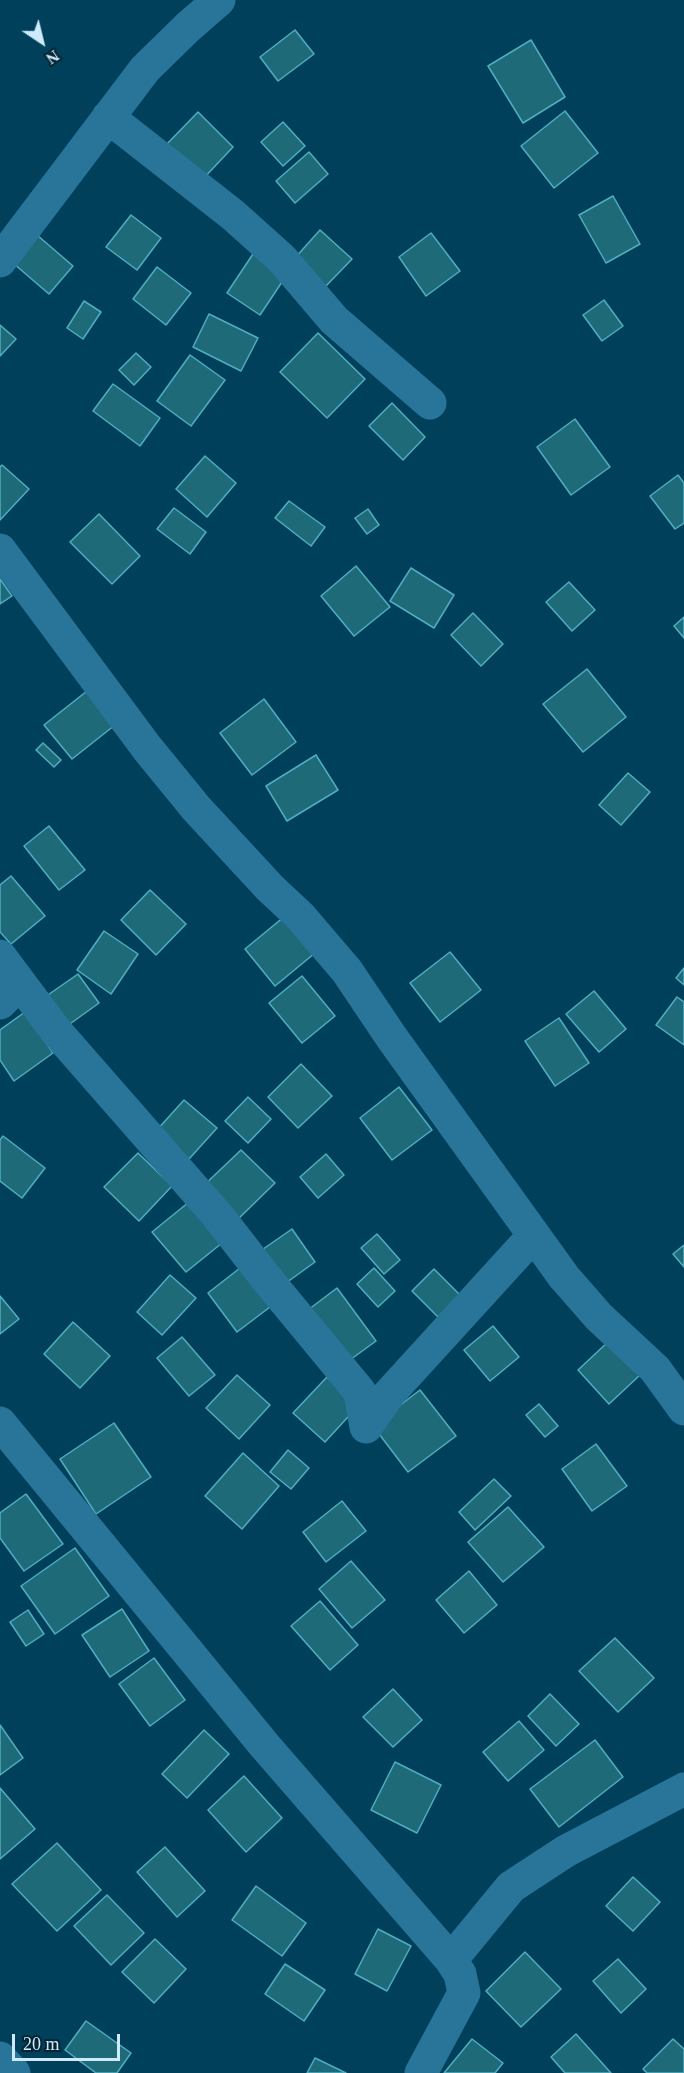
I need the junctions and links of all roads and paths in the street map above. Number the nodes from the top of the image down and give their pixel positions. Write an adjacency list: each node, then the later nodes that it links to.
1 (219, 0): 2 (street)
2 (108, 117): 3 (street); 4 (street)
3 (0, 261)
4 (430, 403)
5 (0, 550): 8 (street)
6 (0, 956): 7 (street)
7 (10, 993): 8 (street)
8 (534, 1235): 9 (street)
9 (684, 1409)
10 (0, 1423): 12 (street)
11 (684, 1789): 12 (street)
12 (450, 1959): 15 (street)
13 (0, 2058): 14 (street)
14 (14, 2073)
15 (421, 2073)

